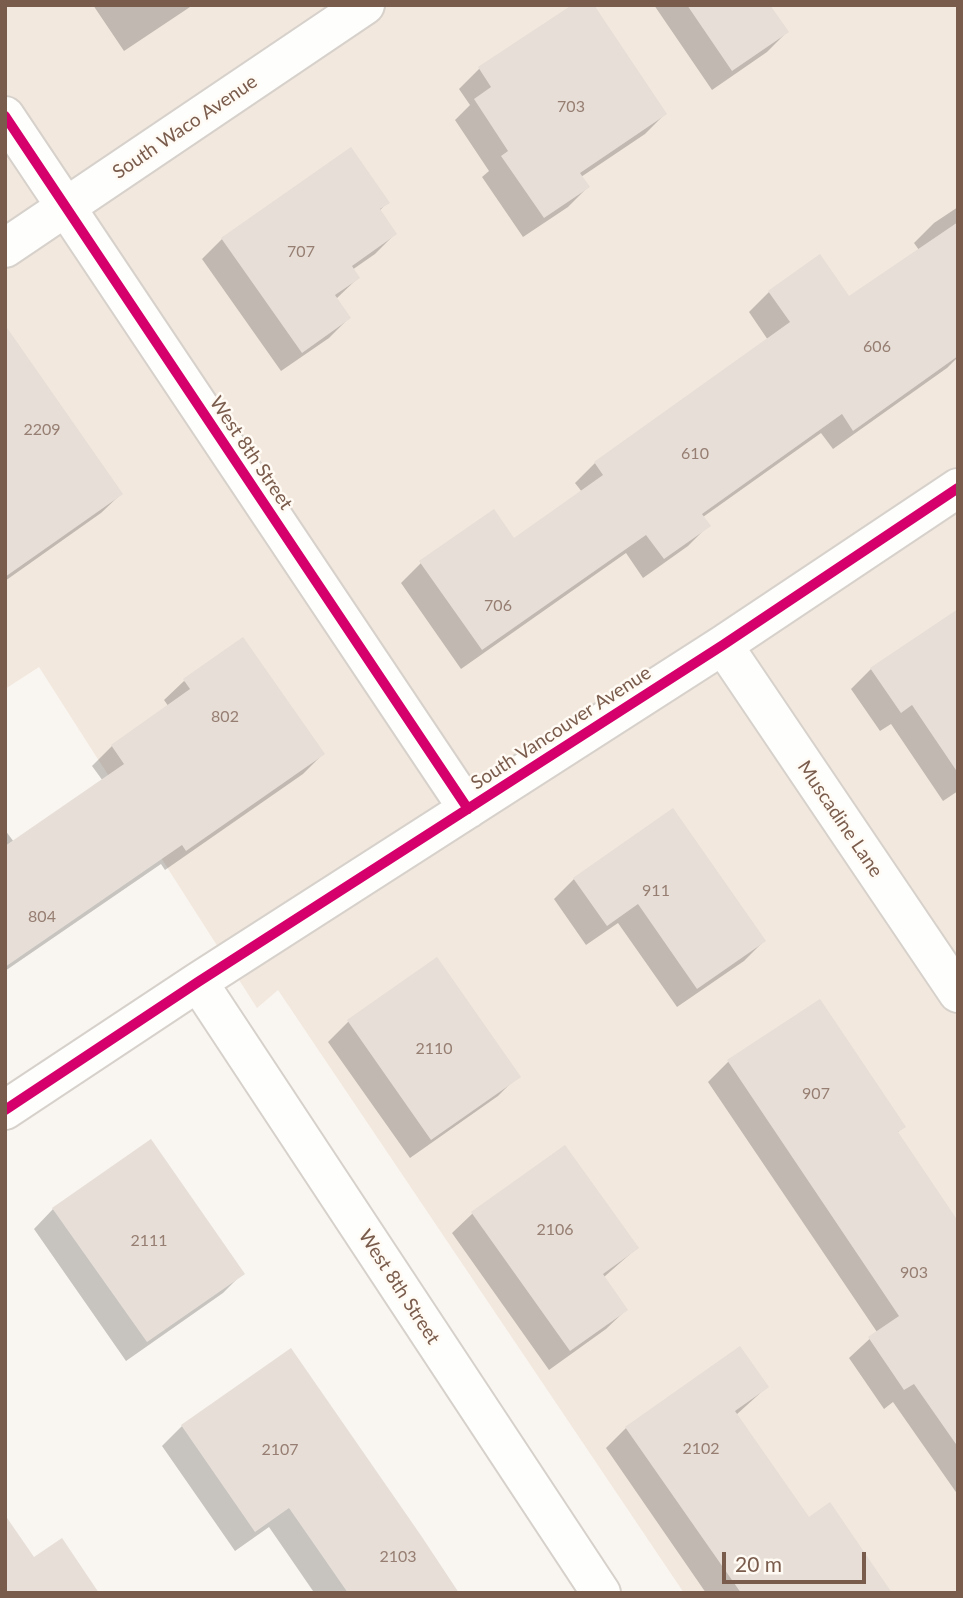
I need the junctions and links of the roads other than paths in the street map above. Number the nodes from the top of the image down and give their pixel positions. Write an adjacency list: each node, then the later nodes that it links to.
1 (365, 5): 3 (street, South Waco Avenue)
2 (5, 116): 3 (street, West 8th Street)
3 (65, 207): 4 (street, South Waco Avenue); 7 (street, West 8th Street)
4 (5, 248)
5 (958, 488): 6 (street, South Vancouver Avenue)
6 (723, 645): 7 (street, South Vancouver Avenue); 9 (street, Muscadine Lane)
7 (468, 809): 8 (street, South Vancouver Avenue)
8 (198, 982): 10 (street, South Vancouver Avenue); 11 (street, West 8th Street)
9 (958, 993)
10 (5, 1110)
11 (601, 1593)

